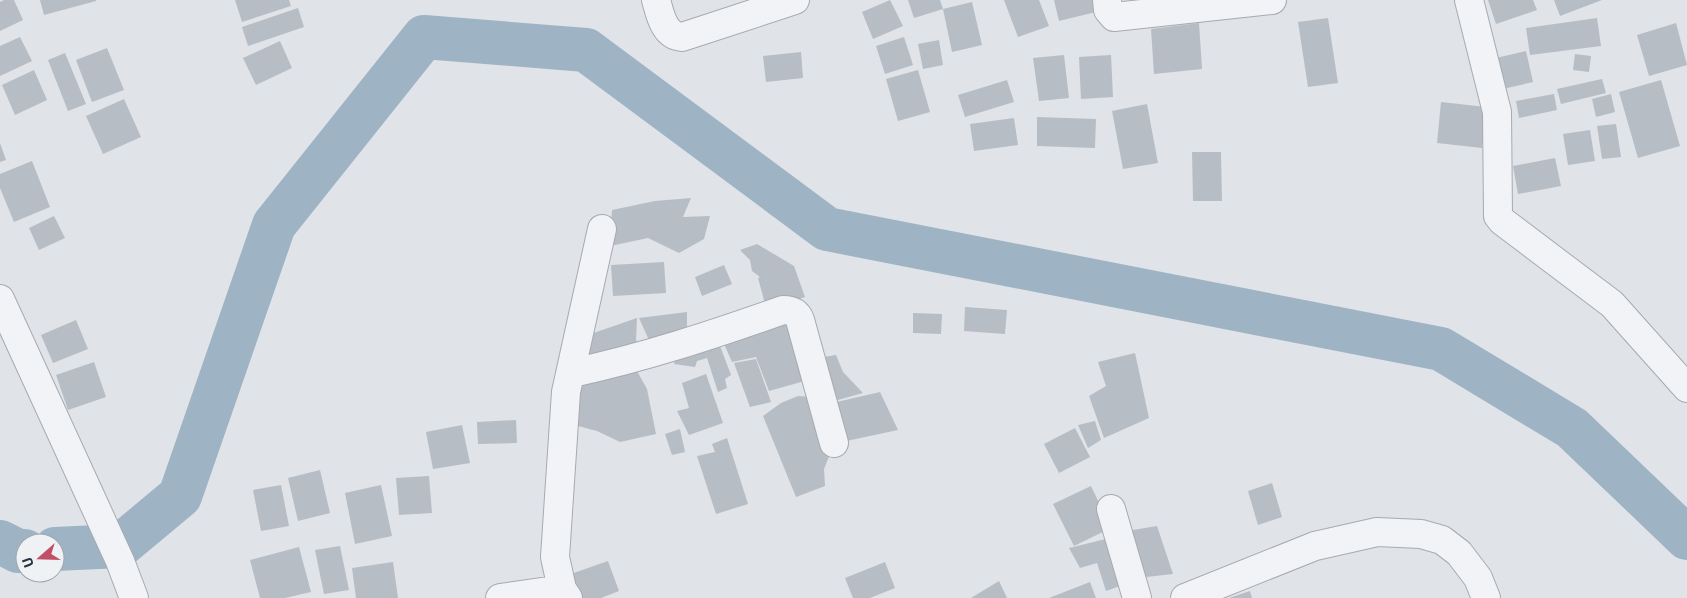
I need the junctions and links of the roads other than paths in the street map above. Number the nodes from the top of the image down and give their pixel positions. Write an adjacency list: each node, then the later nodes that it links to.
1 (656, 0): 2 (street)
2 (795, 0)
3 (1107, 0): 4 (street)
4 (1272, 0)
5 (1469, 0): 9 (street)
6 (602, 229): 8 (street)
7 (0, 299): 13 (street)
8 (572, 372): 10 (street); 12 (street)
9 (1687, 388)
10 (834, 443)
11 (1111, 509): 15 (street)
12 (565, 594): 14 (street)
13 (134, 598)
14 (500, 598)
15 (1137, 598)
16 (1185, 598): 17 (street)
17 (1486, 598)

